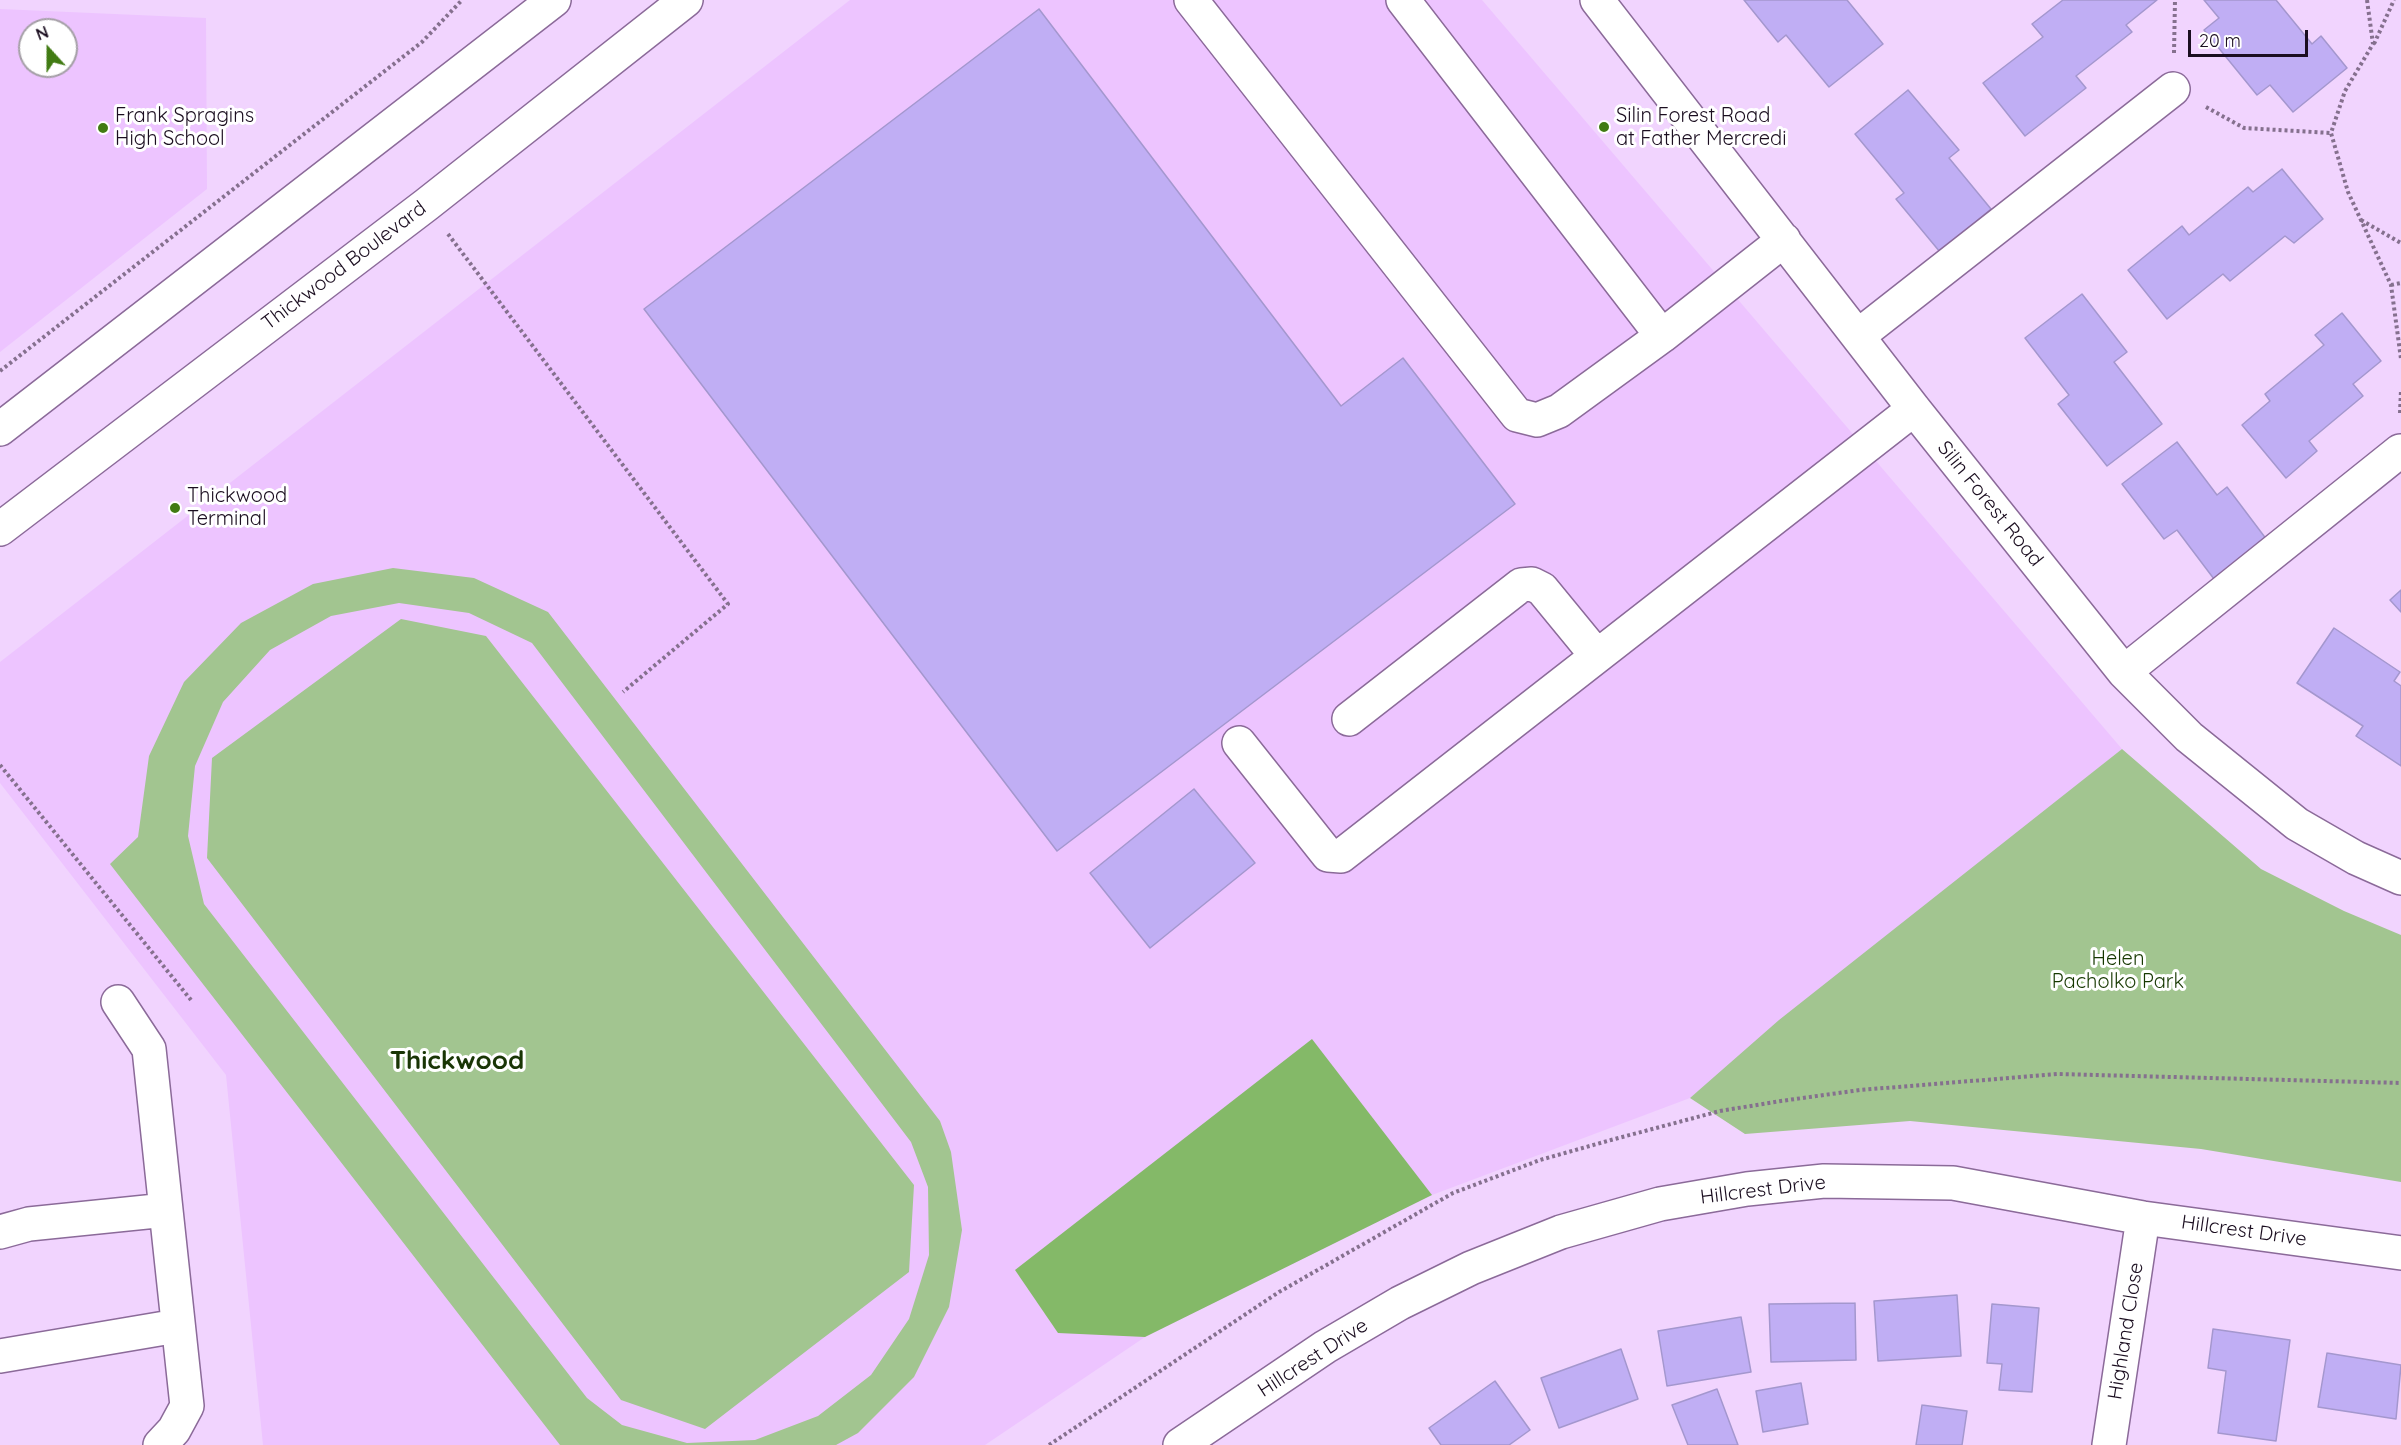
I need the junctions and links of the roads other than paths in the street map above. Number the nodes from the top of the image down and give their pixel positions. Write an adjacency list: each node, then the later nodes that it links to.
1 (554, 0): 11 (street)
2 (686, 0): 13 (street, Thickwood Boulevard)
3 (1191, 0): 8 (street)
4 (1402, 0): 8 (street)
5 (1598, 0): 7 (street, Silin Forest Road)
6 (2173, 89): 9 (street)
7 (1784, 240): 8 (street); 9 (street, Silin Forest Road)
8 (1662, 336)
9 (1858, 336): 10 (street, Silin Forest Road)
10 (1914, 409): 14 (street); 15 (street, Silin Forest Road)
11 (0, 429)
12 (2400, 451): 15 (street)
13 (0, 529)
14 (1597, 656): 16 (street); 17 (street)
15 (2124, 672): 18 (street, Silin Forest Road)
16 (1349, 719)
17 (1239, 743)
18 (2401, 878)
19 (118, 1002): 20 (street)
20 (166, 1210): 22 (street); 24 (street)
21 (2143, 1218): 23 (street, Hillcrest Drive); 27 (street, Hillcrest Drive); 28 (street, Highland Close)
22 (0, 1232)
23 (2401, 1253)
24 (177, 1326): 25 (street); 26 (street)
25 (0, 1356)
26 (160, 1445)
27 (1180, 1445)
28 (2109, 1445)

